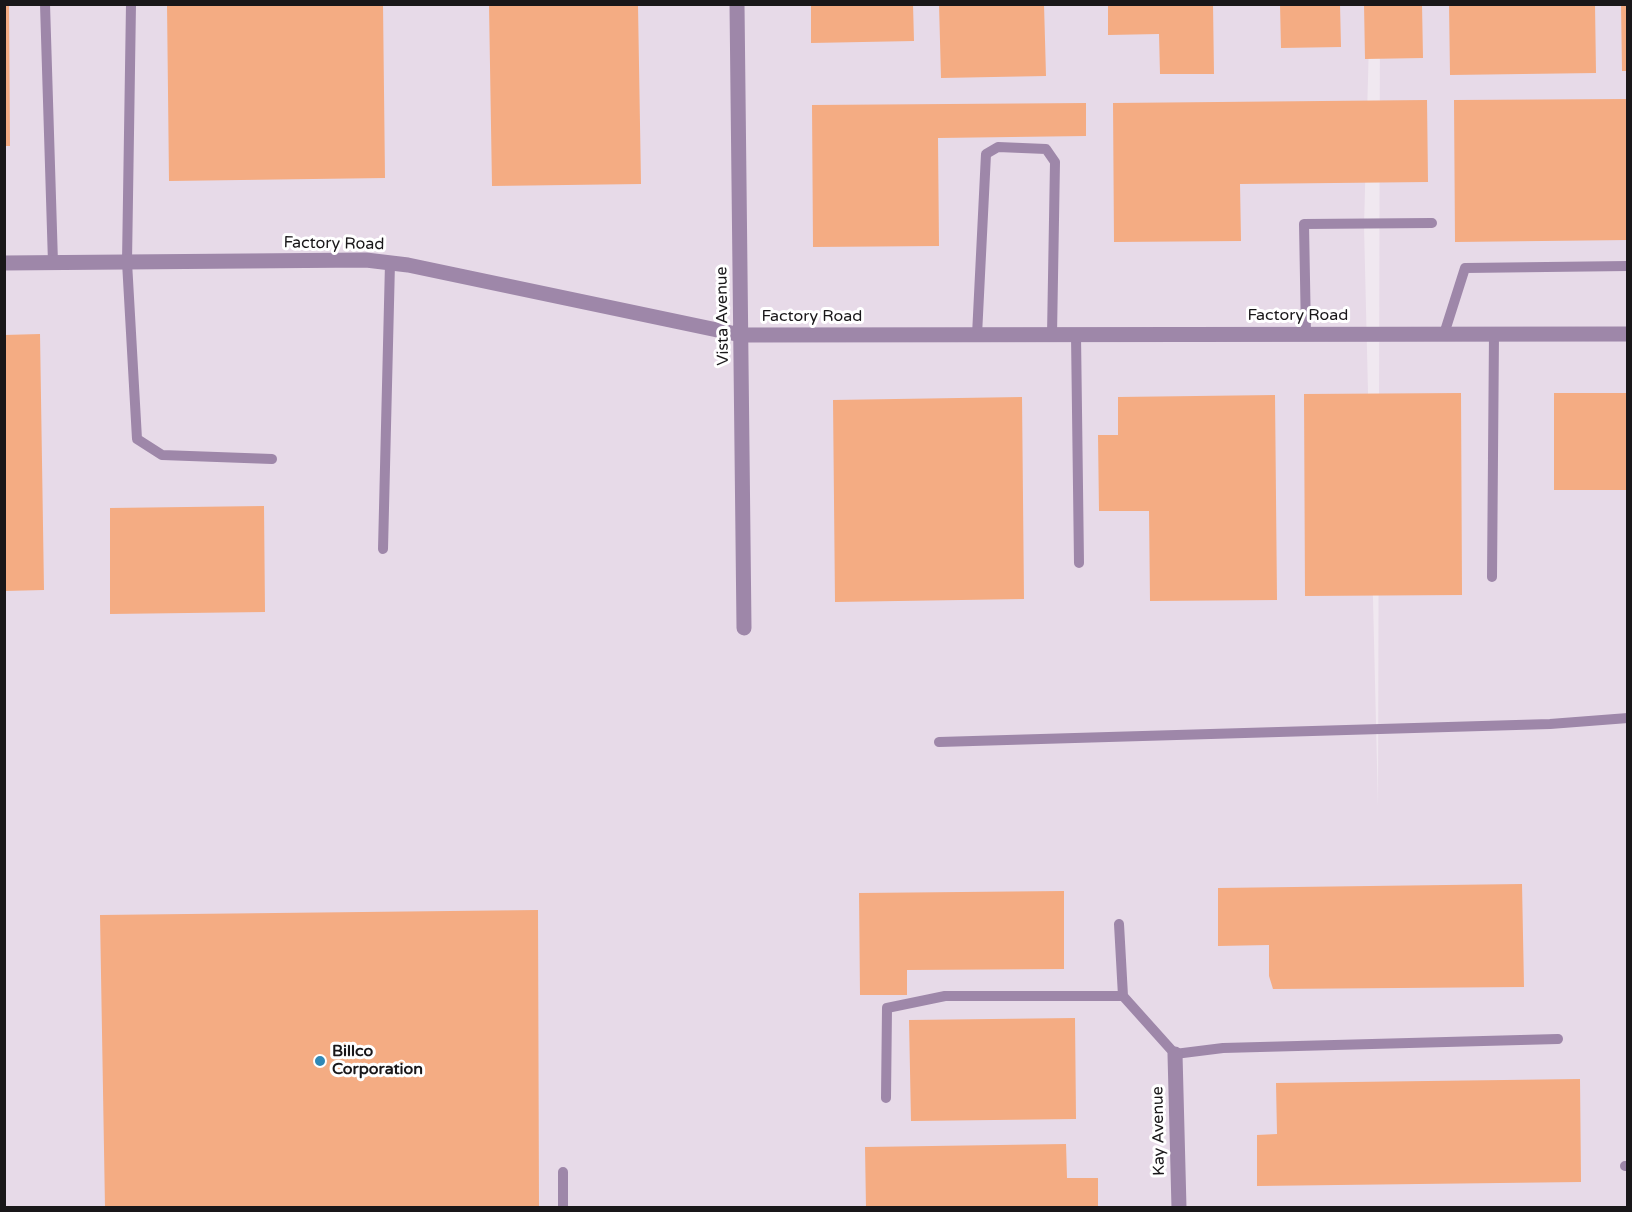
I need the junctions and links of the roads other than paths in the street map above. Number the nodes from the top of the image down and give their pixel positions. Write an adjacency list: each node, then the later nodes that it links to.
1 (45, 4): 5 (lane)
2 (131, 4): 6 (lane)
3 (737, 4): 14 (street, Vista Avenue)
4 (1432, 223): 10 (lane)
5 (53, 262): 6 (street, Factory Road); 7 (street, Factory Road)
6 (127, 262): 8 (street, Factory Road); 18 (lane)
7 (4, 263)
8 (390, 263): 14 (street, Factory Road); 19 (lane)
9 (1628, 266): 11 (lane)
10 (1306, 334): 11 (street, Factory Road); 17 (street, Factory Road)
11 (1444, 334): 12 (street, Factory Road)
12 (1494, 334): 13 (street, Factory Road); 21 (lane)
13 (1628, 334)
14 (741, 335): 15 (street, Factory Road); 22 (street, Vista Avenue)
15 (977, 335): 16 (street, Factory Road); 16 (lane)
16 (1052, 335): 17 (street, Factory Road)
17 (1076, 335): 20 (lane)
18 (272, 459)
19 (383, 549)
20 (1079, 563)
21 (1492, 577)
22 (744, 628)
23 (1628, 717): 24 (lane)
24 (939, 742)
25 (1119, 924): 26 (lane)
26 (1123, 996): 28 (lane); 29 (lane)
27 (1558, 1039): 28 (lane)
28 (1175, 1054): 32 (street, Kay Avenue)
29 (886, 1098)
30 (563, 1172): 31 (lane)
31 (563, 1208)
32 (1179, 1208)

